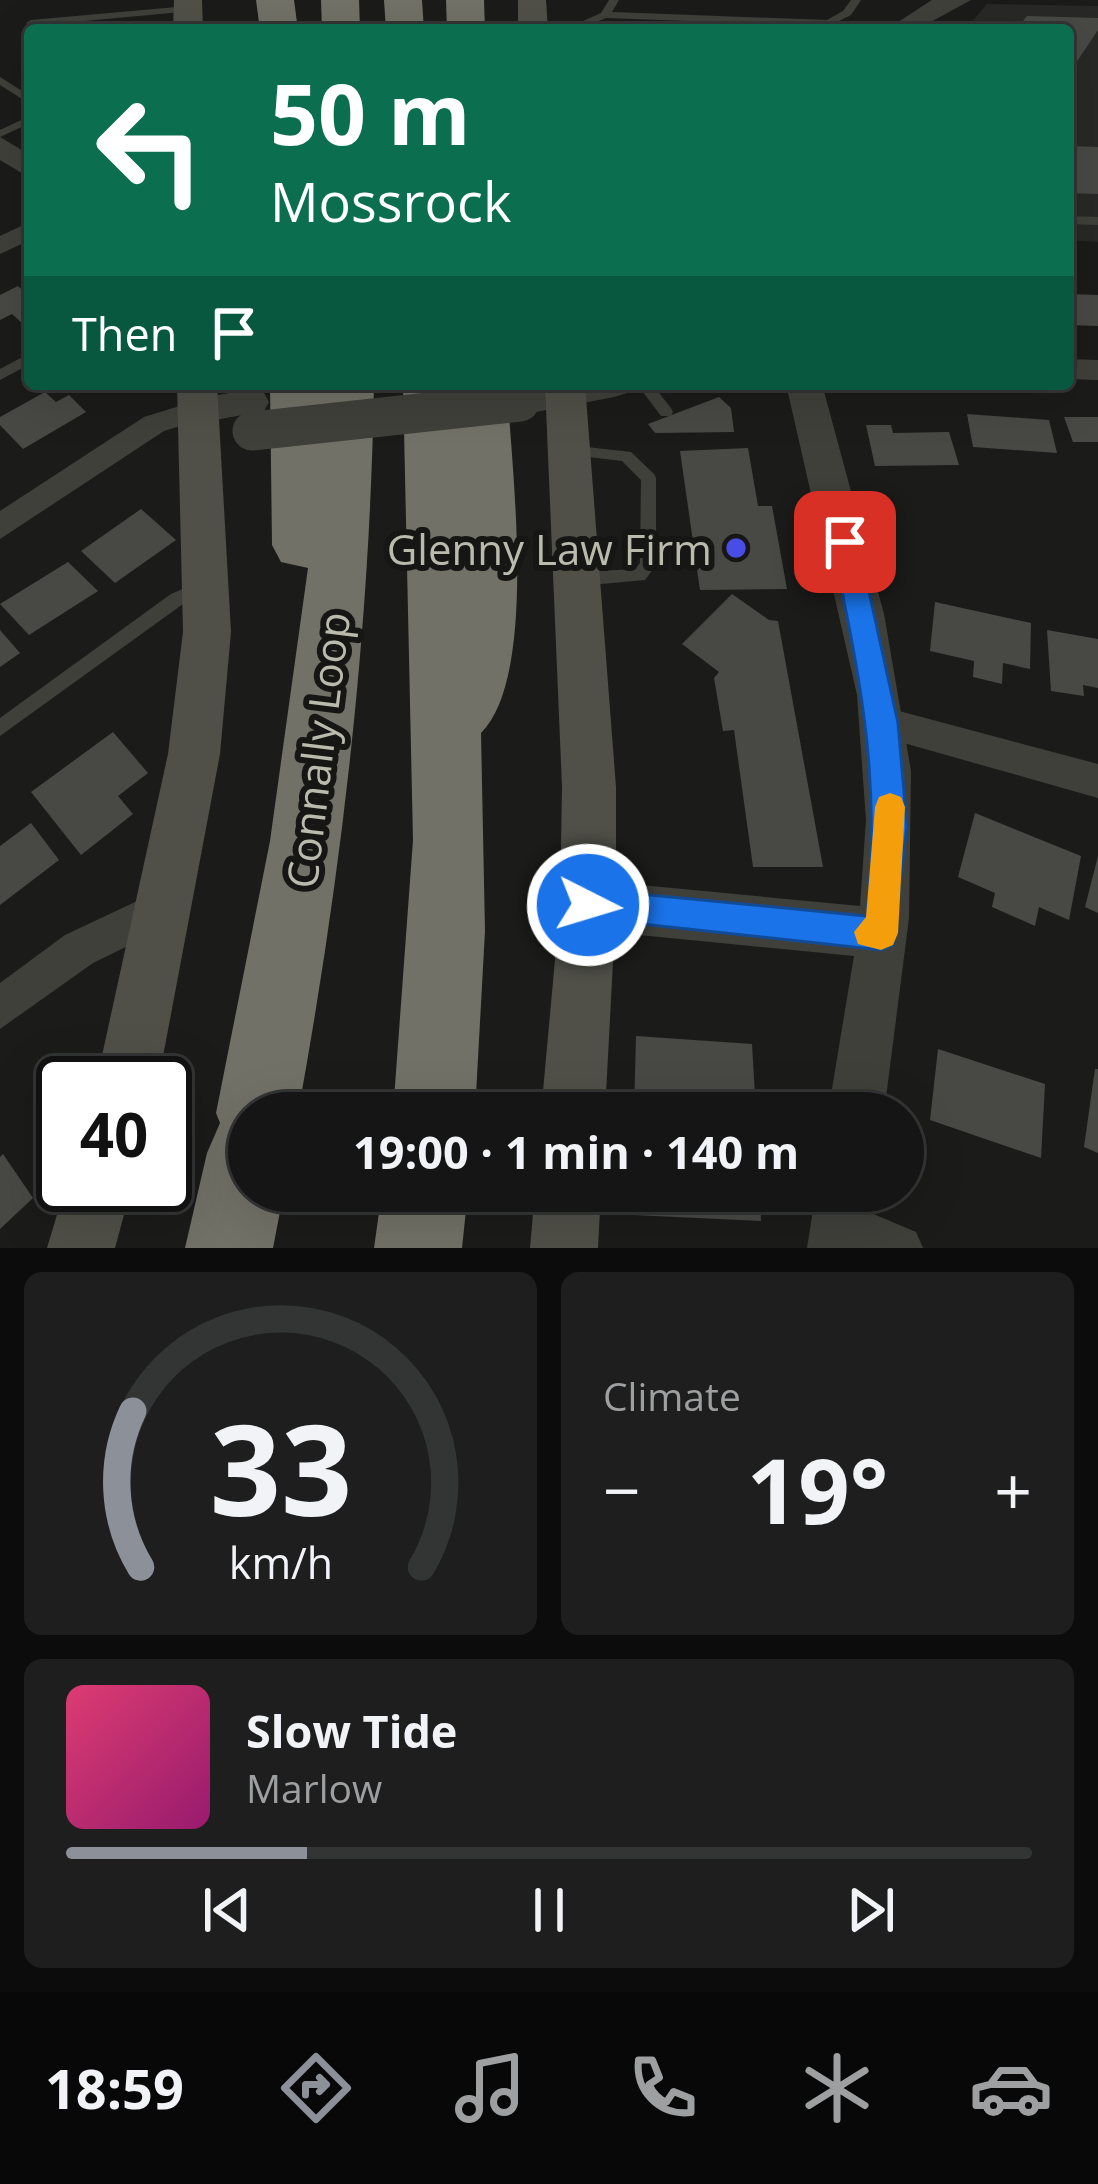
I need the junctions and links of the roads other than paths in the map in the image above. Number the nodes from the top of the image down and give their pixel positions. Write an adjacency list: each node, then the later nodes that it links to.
1 (614, 0): 6 (lane)
2 (856, 0): 6 (lane)
3 (958, 0): 4 (street)
4 (921, 7)
5 (188, 13): 7 (lane)
6 (605, 15): 8 (lane)
7 (31, 22)
8 (583, 24)
9 (0, 146): 10 (street)
10 (24, 164)
11 (347, 390): 23 (highway, Connally Loop)
12 (366, 390): 17 (street)
13 (430, 390): 26 (highway)
14 (649, 390): 18 (lane)
15 (533, 392): 17 (street, bridge); 19 (main road); 26 (highway)
16 (806, 403): 24 (street)
17 (233, 408): 20 (street); 22 (main road); 23 (highway)
18 (666, 412)
19 (568, 450): 21 (main road); 21 (lane)
20 (0, 527)
21 (576, 579): 28 (main road)
22 (206, 587): 25 (lane); 29 (main road)
23 (322, 714): 33 (highway, Connally Loop)
24 (884, 723): 27 (street); 30 (street)
25 (0, 728)
26 (449, 747): 34 (highway)
27 (1098, 781)
28 (588, 905): 30 (street); 35 (main road)
29 (165, 907): 31 (street); 32 (main road)
30 (881, 933): 36 (street)
31 (0, 1008)
32 (133, 1056)
33 (261, 1092)
34 (435, 1092)
35 (575, 1092)
36 (859, 1092)
37 (91, 1212): 42 (main road)
38 (237, 1212): 43 (highway)
39 (422, 1212): 44 (highway)
40 (567, 1212): 45 (main road)
41 (841, 1221): 46 (street)
42 (81, 1248)
43 (230, 1248)
44 (418, 1248)
45 (564, 1248)
46 (900, 1248)

